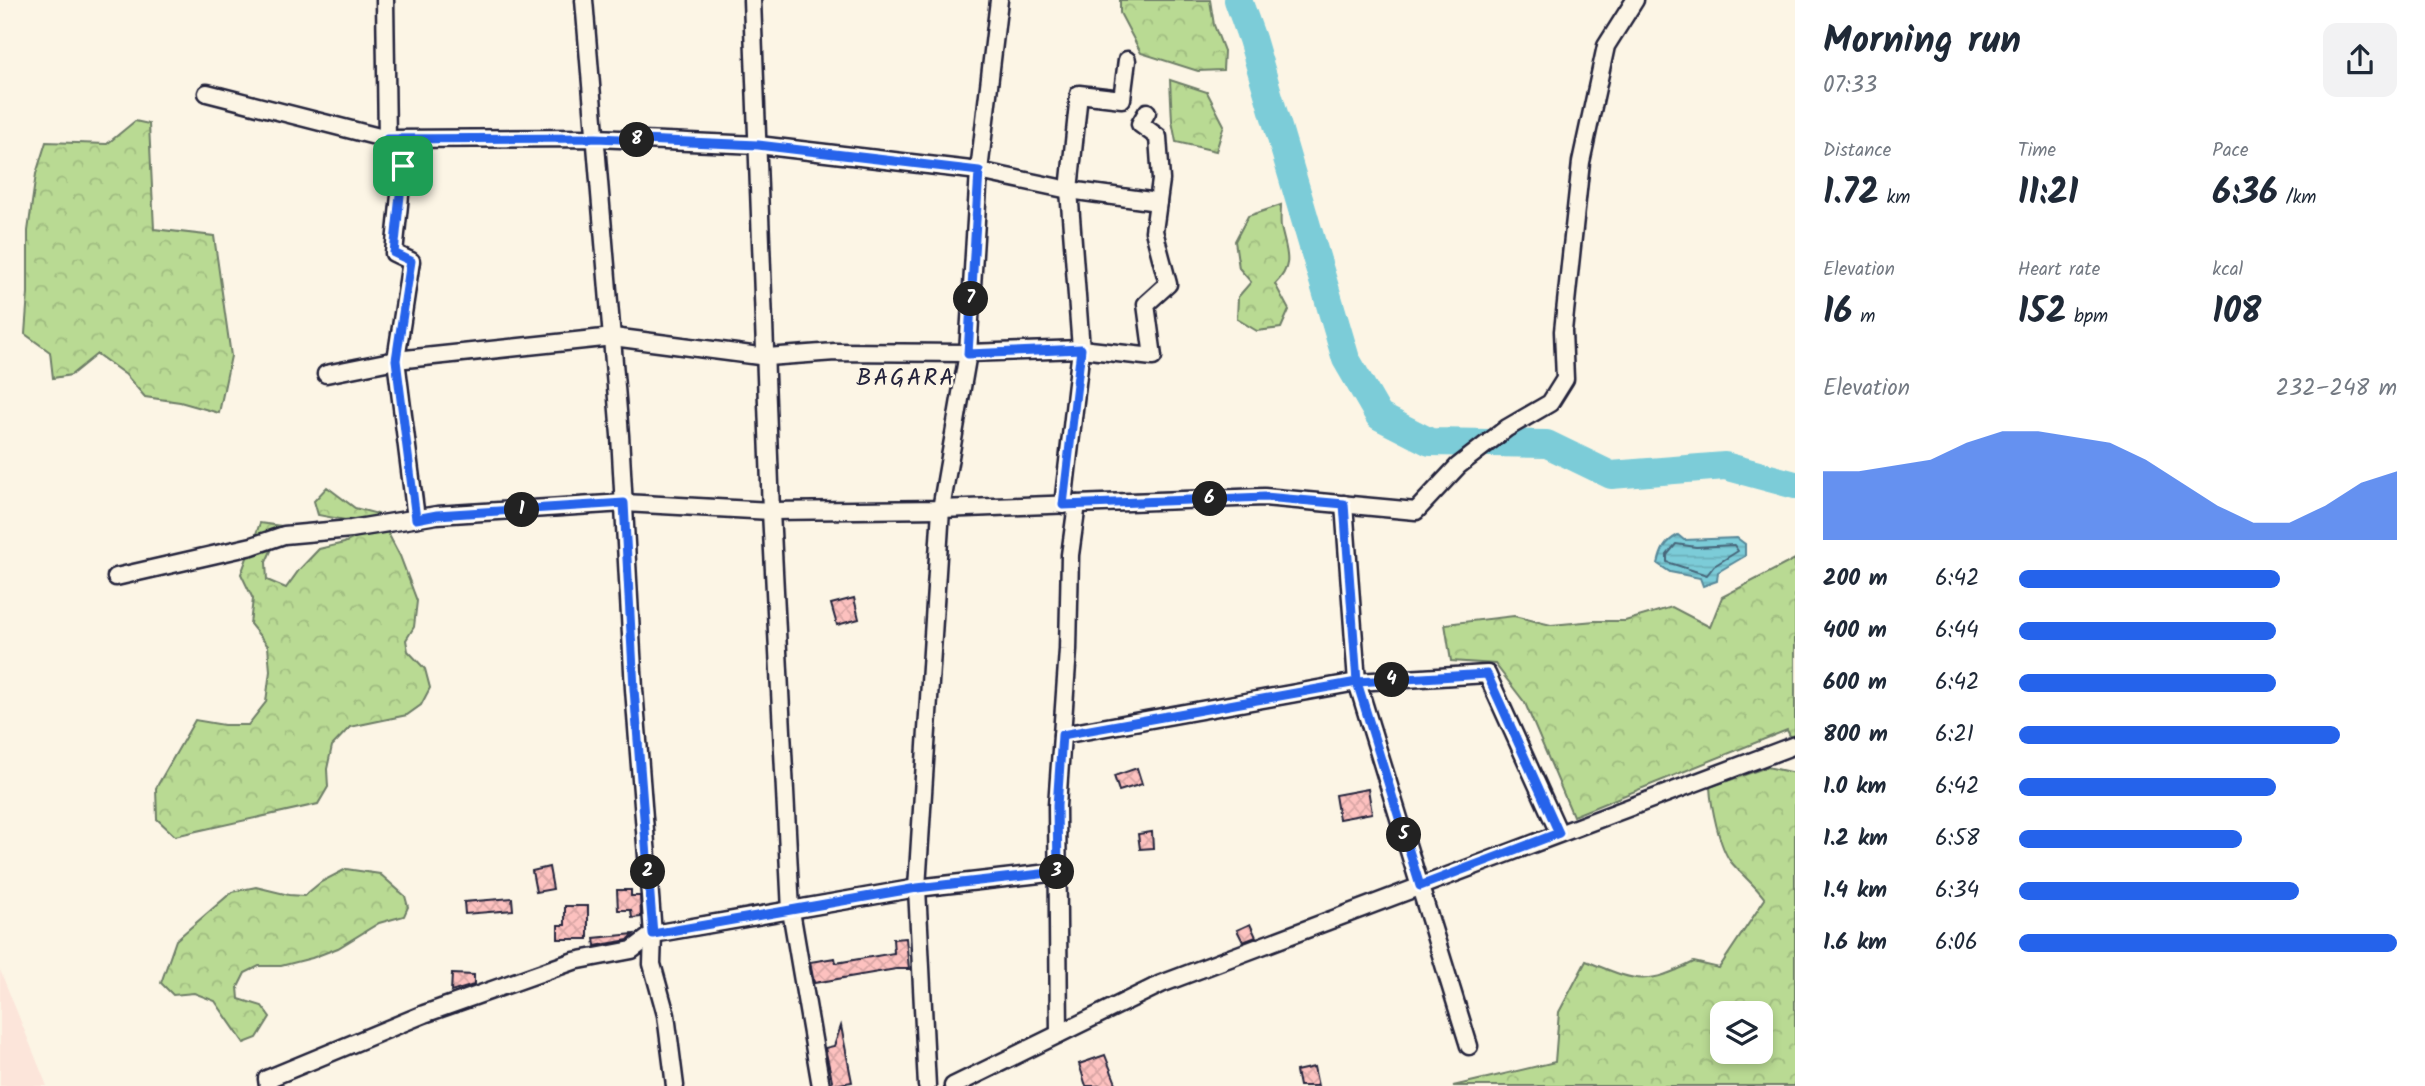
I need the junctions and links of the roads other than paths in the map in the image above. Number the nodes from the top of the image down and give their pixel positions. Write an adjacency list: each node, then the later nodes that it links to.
1 (385, 0): 10 (street)
2 (584, 0): 9 (street)
3 (752, 0): 11 (street)
4 (999, 0): 12 (street)
5 (1635, 0): 23 (street)
6 (1127, 60): 13 (street)
7 (207, 93): 10 (street)
8 (1147, 112): 14 (street)
9 (596, 138): 10 (street); 11 (street); 15 (street)
10 (387, 139): 19 (street)
11 (758, 145): 12 (street); 18 (street)
12 (979, 171): 13 (street); 17 (street)
13 (1069, 190): 14 (street); 16 (street)
14 (1158, 202): 16 (street)
15 (612, 337): 18 (street); 19 (street); 21 (street)
16 (1081, 349): 17 (street); 22 (street)
17 (968, 354): 18 (street); 24 (street)
18 (767, 357): 25 (street)
19 (396, 360): 20 (street); 26 (street)
20 (326, 374)
21 (624, 503): 25 (street); 26 (street); 36 (street)
22 (1070, 504): 23 (street); 24 (street); 29 (street)
23 (1344, 504): 28 (street)
24 (941, 509): 25 (street); 34 (street)
25 (771, 511): 35 (street)
26 (416, 519): 27 (street)
27 (116, 577)
28 (1357, 682): 29 (street); 31 (street); 33 (street)
29 (1062, 735): 32 (street)
30 (1795, 745): 31 (street)
31 (1559, 833): 33 (street)
32 (1058, 872): 34 (street); 37 (street)
33 (1420, 886): 37 (street); 38 (street)
34 (917, 888): 35 (street); 42 (street)
35 (791, 911): 36 (street); 41 (street)
36 (653, 934): 39 (street); 40 (street)
37 (1059, 1034): 43 (street)
38 (1469, 1046)
39 (268, 1086)
40 (675, 1086)
41 (821, 1086)
42 (927, 1086)
43 (953, 1086)

